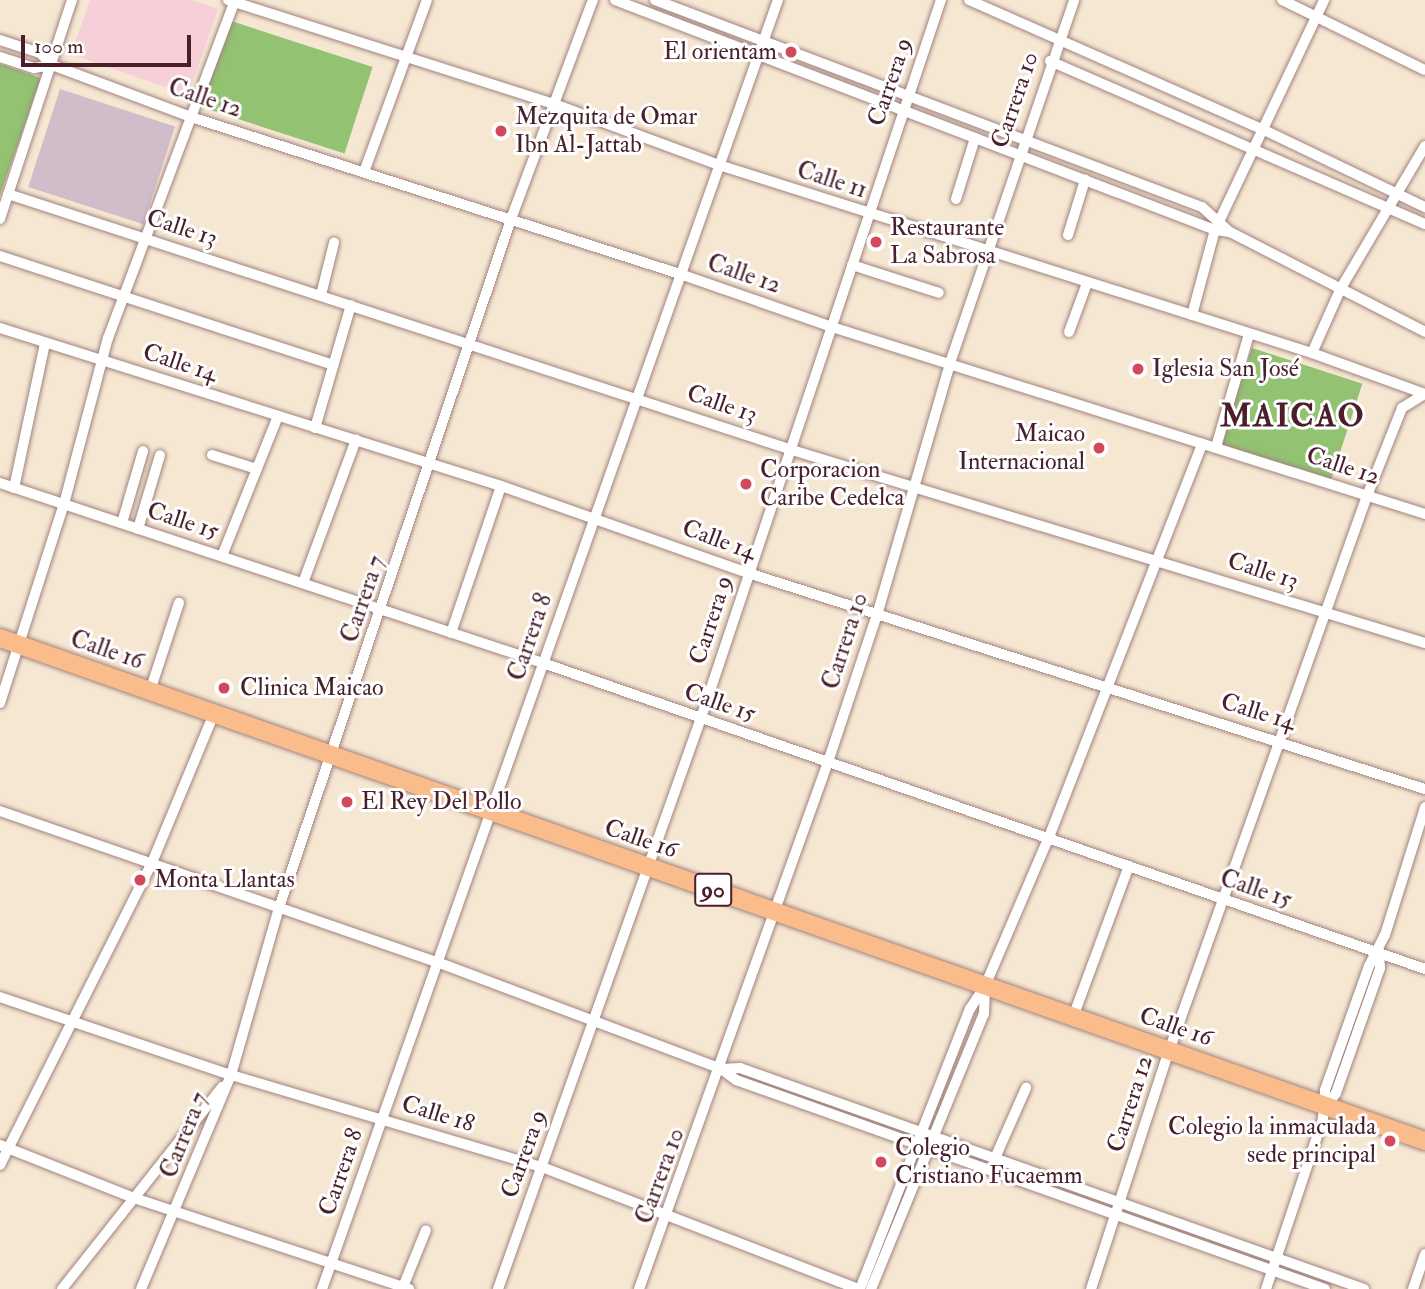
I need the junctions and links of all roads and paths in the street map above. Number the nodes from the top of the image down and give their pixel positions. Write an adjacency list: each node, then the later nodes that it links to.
1 (72, 0): 21 (street)
2 (427, 0): 19 (street)
3 (593, 0): 24 (street, Carrera 7)
4 (615, 0): 17 (street)
5 (655, 0): 16 (street)
6 (778, 0): 16 (street, Carrera 8)
7 (941, 0): 23 (street, Carrera 9)
8 (969, 0): 14 (street)
9 (1074, 0): 14 (street, Carrera 10)
10 (1282, 0): 13 (street)
11 (1324, 0): 13 (street)
12 (232, 1): 19 (street, Calle 11); 26 (street)
13 (1316, 16): 22 (street); 27 (street)
14 (1060, 37): 20 (street, Carrera 10); 27 (street)
15 (0, 40): 21 (street, Calle 12)
16 (762, 40): 17 (street, Carrera 8); 23 (street)
17 (757, 56): 25 (street); 33 (street, Carrera 8)
18 (0, 57): 21 (street, Calle 12)
19 (405, 57): 24 (street, Calle 11); 34 (street)
20 (1051, 61): 29 (street, Carrera 10); 31 (street)
21 (52, 65): 26 (street, Calle 12); 37 (street)
22 (1425, 70)
23 (907, 96): 25 (street, Carrera 9); 29 (street)
24 (554, 104): 33 (street, Calle 11); 43 (street, Carrera 7)
25 (902, 111): 28 (street); 41 (street, Carrera 9)
26 (194, 118): 34 (street, Calle 12); 49 (street)
27 (1262, 129): 31 (street); 36 (street)
28 (975, 138): 32 (street); 38 (street)
29 (1023, 139): 32 (street, Carrera 10); 44 (street)
30 (1425, 146): 36 (street)
31 (1252, 149): 40 (street); 44 (street)
32 (1018, 155): 35 (street); 51 (street, Carrera 10)
33 (719, 166): 41 (street, Calle 11); 54 (street, Carrera 8)
34 (363, 172): 43 (street, Calle 12)
35 (1085, 180): 46 (street); 48 (street)
36 (1398, 193): 39 (street); 40 (street)
37 (8, 194): 42 (street); 49 (street, Calle 13)
38 (956, 199)
39 (1425, 207)
40 (1388, 208): 45 (street); 56 (street)
41 (871, 214): 51 (street, Calle 11); 53 (street, Carrera 9)
42 (1, 215)
43 (511, 219): 54 (street, Calle 12); 68 (street, Carrera 7)
44 (1220, 219): 46 (street); 47 (street)
45 (1425, 224)
46 (1215, 230): 47 (street); 61 (street)
47 (1230, 232): 56 (street)
48 (1068, 235)
49 (146, 239): 58 (street, Calle 13); 59 (street)
50 (334, 243): 58 (street)
51 (989, 248): 55 (street, Calle 11); 71 (street, Carrera 10)
52 (0, 256): 59 (street)
53 (852, 265): 57 (street); 62 (street, Carrera 9)
54 (680, 274): 62 (street, Calle 12); 74 (street, Carrera 8)
55 (1087, 283): 61 (street, Calle 11); 64 (street)
56 (1341, 288): 65 (street); 69 (street)
57 (939, 293)
58 (321, 295): 60 (street, Calle 13)
59 (123, 296): 70 (street); 72 (street)
60 (351, 305): 68 (street, Calle 13); 72 (street)
61 (1192, 315): 66 (street, Calle 11)
62 (832, 327): 71 (street, Calle 12); 80 (street, Carrera 9)
63 (0, 328): 67 (street, Calle 14)
64 (1069, 332)
65 (1425, 332)
66 (1249, 334): 69 (street, Calle 11); 79 (street)
67 (46, 342): 70 (street, Calle 14); 89 (street)
68 (470, 344): 74 (street, Calle 13); 84 (street, Carrera 7)
69 (1312, 353): 73 (street, Calle 11)
70 (106, 361): 75 (street, Calle 14); 91 (street)
71 (950, 363): 78 (street, Calle 12); 88 (street, Carrera 10)
72 (334, 365): 76 (street)
73 (1425, 394): 90 (street, Carrera 12)
74 (637, 397): 80 (street, Calle 13); 93 (street, Carrera 8)
75 (278, 416): 76 (street, Calle 14); 85 (street)
76 (315, 428): 77 (street, Calle 14)
77 (356, 440): 84 (street, Calle 14); 99 (street)
78 (1202, 444): 79 (street, Calle 12); 97 (street)
79 (1216, 447): 90 (street, Calle 12)
80 (792, 450): 88 (street, Calle 13); 98 (street, Carrera 9)
81 (143, 451): 94 (street)
82 (160, 455): 95 (street)
83 (212, 455): 85 (street)
84 (431, 464): 87 (street, Calle 14); 101 (street, Carrera 7)
85 (257, 469): 96 (street)
86 (0, 483): 89 (street, Calle 15)
87 (501, 486): 93 (street, Calle 14); 104 (street)
88 (911, 487): 97 (street, Calle 13); 103 (street, Carrera 10)
89 (15, 488): 91 (street, Calle 15)
90 (1367, 496): 92 (street, Calle 12); 102 (street, Carrera 12)
91 (64, 504): 94 (street, Calle 15); 107 (street)
92 (1425, 514)
93 (594, 517): 98 (street, Calle 14); 108 (street, Carrera 8)
94 (122, 523): 95 (street, Calle 15)
95 (138, 529): 96 (street, Calle 15)
96 (222, 556): 99 (street, Calle 15)
97 (1159, 559): 102 (street, Calle 13); 109 (street)
98 (748, 573): 103 (street, Calle 14); 113 (street, Carrera 9)
99 (303, 583): 101 (street, Calle 15)
100 (179, 604): 110 (street)
101 (382, 609): 104 (street, Calle 15); 115 (street, Carrera 7)
102 (1325, 614): 106 (street, Calle 13); 114 (street, Carrera 12)
103 (877, 615): 109 (street, Calle 14); 116 (street, Carrera 10)
104 (452, 633): 108 (street, Calle 15)
105 (0, 638): 107 (highway, Calle 16 / 90)
106 (1425, 643)
107 (20, 645): 110 (highway, Calle 16 / 90); 111 (street)
108 (543, 663): 113 (street, Calle 15); 120 (street, Carrera 8)
109 (1107, 690): 114 (street, Calle 14); 121 (street)
110 (150, 691): 112 (highway, Calle 16 / 90)
111 (0, 703)
112 (214, 714): 115 (highway, Calle 16 / 90); 122 (street)
113 (701, 718): 116 (street, Calle 15); 124 (street, Carrera 9)
114 (1282, 740): 117 (street, Calle 14); 125 (street, Carrera 12)
115 (331, 755): 120 (highway, Calle 16 / 90); 126 (street, Carrera 7)
116 (828, 762): 121 (street, Calle 15); 127 (street, Carrera 10)
117 (1425, 789)
118 (1425, 807): 128 (street)
119 (0, 811): 122 (street)
120 (490, 811): 124 (highway, Calle 16 / 90); 129 (street, Carrera 8)
121 (1049, 837): 123 (street, Calle 15); 131 (street)
122 (151, 865): 126 (street); 135 (street)
123 (1129, 866): 125 (street, Calle 15); 133 (street)
124 (648, 867): 127 (highway, Calle 16 / 90); 134 (street, Carrera 9)
125 (1224, 901): 128 (street, Calle 15); 136 (street, Carrera 12)
126 (279, 908): 129 (street); 138 (street, Carrera 7)
127 (775, 912): 131 (highway, Calle 16 / 90); 137 (street, Carrera 10)
128 (1379, 952): 130 (street, Calle 15); 140 (street)
129 (437, 962): 134 (street); 141 (street, Carrera 8)
130 (1425, 969)
131 (985, 986): 133 (highway, Calle 16 / 90); 142 (street)
132 (0, 997): 135 (street, Calle 18)
133 (1073, 1017): 136 (highway, Calle 16 / 90)
134 (593, 1022): 137 (street); 148 (street, Carrera 9)
135 (74, 1023): 138 (street, Calle 18); 144 (street)
136 (1169, 1051): 140 (highway, Calle 16 / 90); 150 (street, Carrera 12)
137 (721, 1069): 142 (street); 145 (street); 152 (street, Carrera 10)
138 (231, 1075): 141 (street, Calle 18); 149 (street); 151 (street, Carrera 7)
139 (1026, 1088): 146 (street)
140 (1326, 1106): 143 (highway, Calle 16 / 90); 156 (street)
141 (382, 1119): 148 (street, Calle 18); 157 (street, Carrera 8)
142 (927, 1134): 145 (street); 146 (street)
143 (1425, 1141)
144 (4, 1146): 147 (street); 149 (street)
145 (923, 1147): 153 (street); 165 (street); 166 (street)
146 (996, 1158): 150 (street)
147 (0, 1165)
148 (542, 1167): 152 (street, Calle 18); 163 (street, Carrera 9)
149 (134, 1198): 151 (street); 160 (street)
150 (1121, 1203): 153 (street, Carrera 12); 156 (street)
151 (176, 1209): 157 (street); 161 (street, Carrera 7)
152 (669, 1214): 164 (street, Carrera 10); 165 (street, Calle 18)
153 (1116, 1216): 158 (street); 167 (street, Carrera 12)
154 (426, 1230): 159 (street)
155 (1425, 1254): 171 (street)
156 (1277, 1258): 158 (street); 170 (street)
157 (332, 1261): 159 (street); 162 (street, Carrera 8)
158 (1272, 1270): 168 (street); 169 (street)
159 (406, 1288)
160 (62, 1289)
161 (141, 1289)
162 (322, 1289)
163 (498, 1289)
164 (639, 1289)
165 (859, 1289)
166 (870, 1289)
167 (1091, 1289)
168 (1266, 1289)
169 (1325, 1289)
170 (1364, 1289)
171 (1413, 1289)

